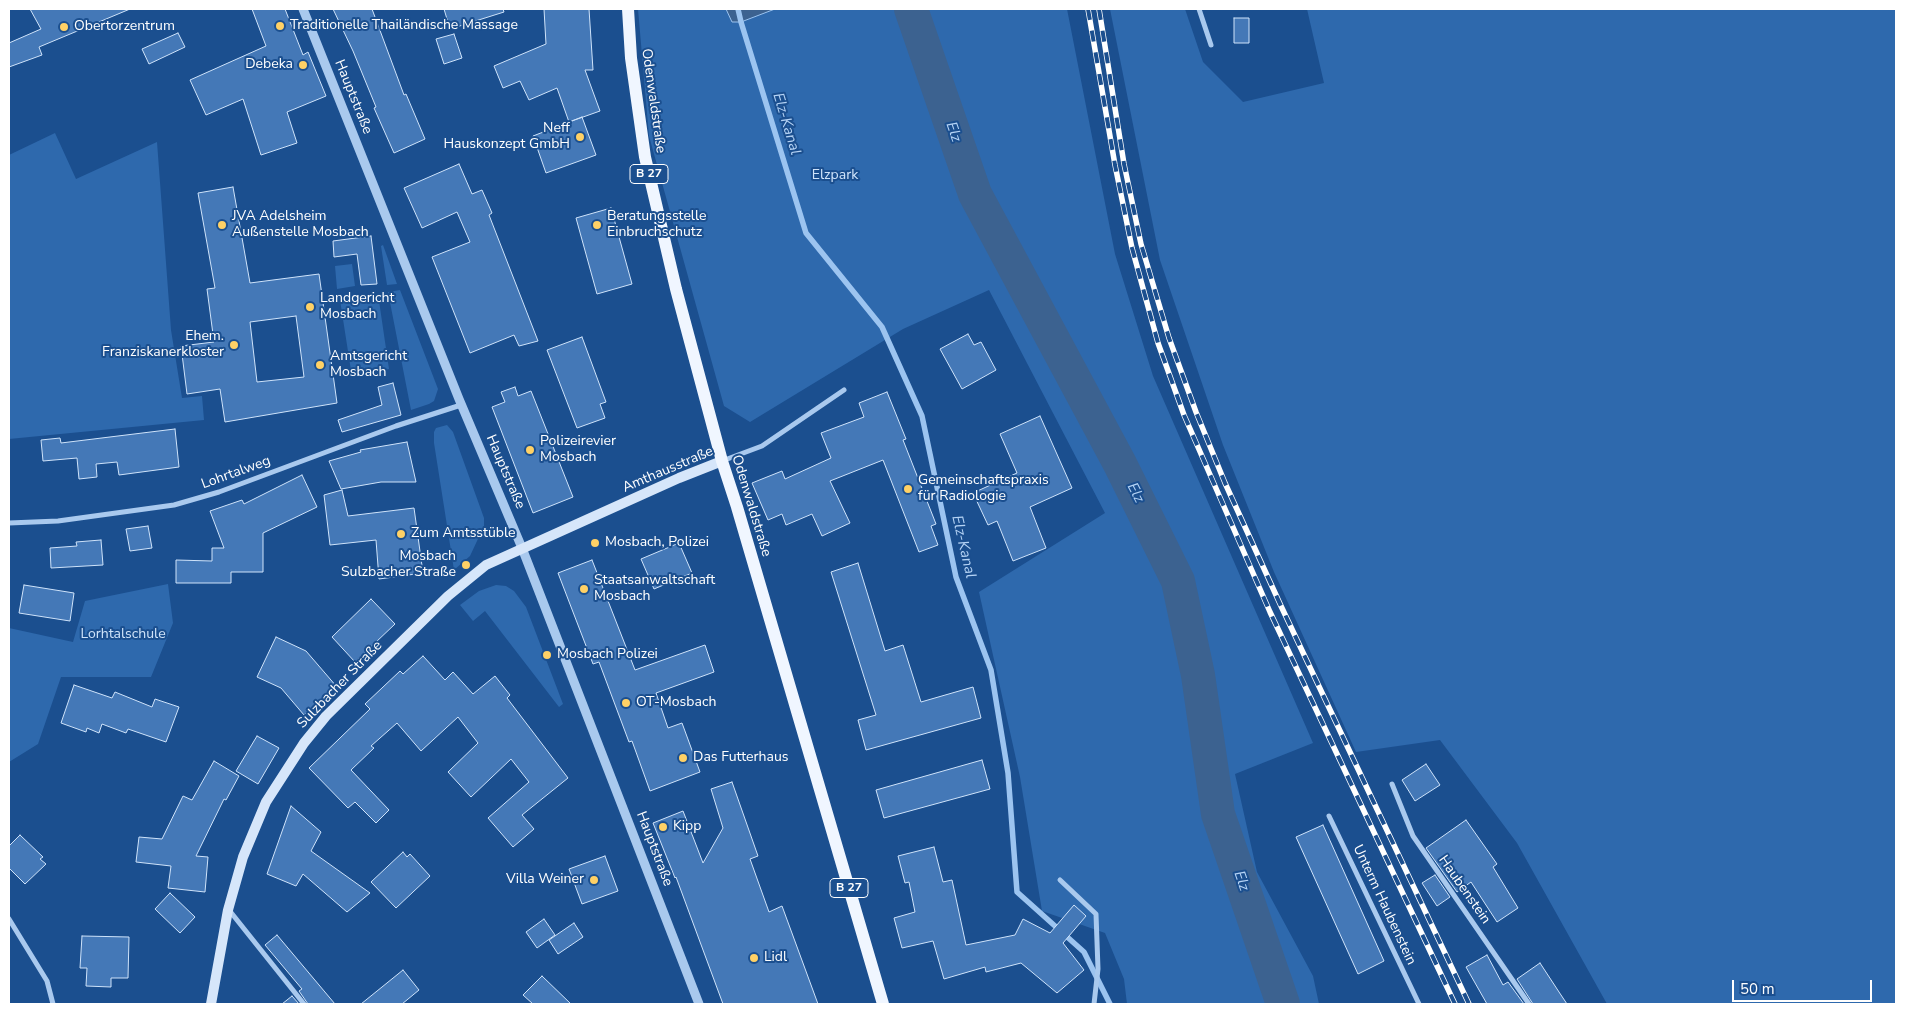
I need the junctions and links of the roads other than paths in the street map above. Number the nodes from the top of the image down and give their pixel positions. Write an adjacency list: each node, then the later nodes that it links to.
1 (303, 9): 6 (street, Hauptstraße)
2 (628, 9): 7 (main road, Odenwaldstraße / B 27)
3 (1199, 9): 4 (street)
4 (1211, 45)
5 (844, 390): 7 (street, Amthausstraße)
6 (461, 405): 8 (street, Lohrtalweg); 9 (street, Hauptstraße)
7 (722, 462): 9 (main road, Amthausstraße); 19 (main road, Odenwaldstraße / B 27)
8 (9, 523)
9 (522, 548): 13 (main road, Sulzbacher Straße); 18 (street, Hauptstraße)
10 (1392, 784): 22 (street, Haubenstein)
11 (1329, 816): 21 (street, Unterm Haubenstein)
12 (1060, 880): 20 (street)
13 (228, 910): 16 (main road, Sulzbacher Straße); 17 (street)
14 (9, 918): 15 (street)
15 (53, 1004)
16 (210, 1004)
17 (304, 1004)
18 (699, 1004)
19 (883, 1004)
20 (1094, 1004)
21 (1419, 1004)
22 (1529, 1004)

